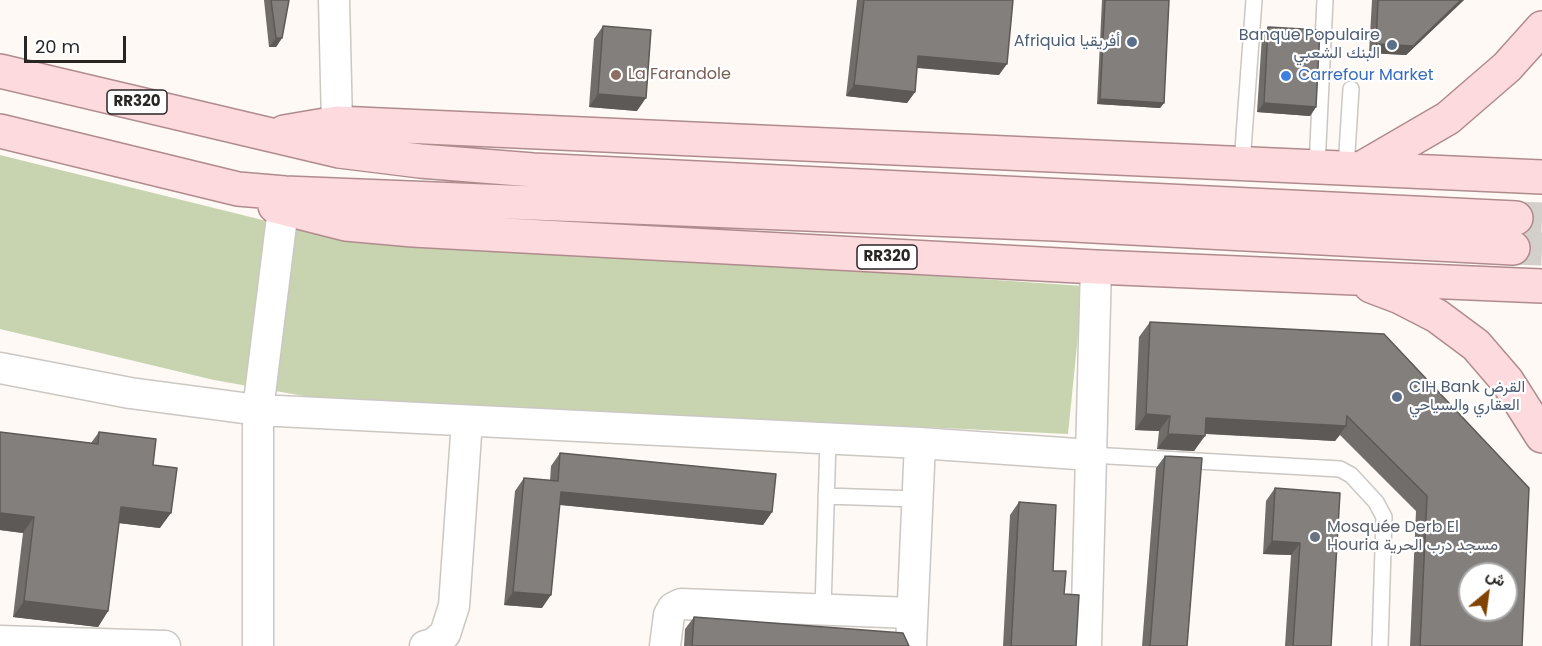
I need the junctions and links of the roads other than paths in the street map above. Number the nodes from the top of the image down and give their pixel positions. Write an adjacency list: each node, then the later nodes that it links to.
1 (334, 0): 7 (street)
2 (1254, 0): 10 (lane)
3 (1325, 0): 11 (lane)
4 (1542, 28): 11 (main road)
5 (0, 71): 9 (main road, RR320)
6 (1351, 89): 11 (lane)
7 (337, 123): 9 (main road, RR320); 10 (main road, RR320)
8 (0, 131): 13 (main road, RR320)
9 (274, 134): 13 (main road, RR320)
10 (1242, 163): 11 (main road, RR320)
11 (1341, 167): 12 (main road, RR320)
12 (1542, 177)
13 (284, 201): 14 (main road, RR320); 18 (street)
14 (1096, 267): 15 (main road, RR320); 23 (street)
15 (1338, 277): 16 (main road, RR320); 20 (main road)
16 (1542, 286)
17 (0, 368): 18 (street)
18 (258, 410): 19 (street); 30 (street)
19 (466, 421): 21 (street); 31 (street)
20 (1542, 436)
21 (828, 439): 22 (street); 24 (lane)
22 (920, 443): 23 (street); 25 (street)
23 (1091, 455): 34 (street); 35 (lane)
24 (826, 496): 25 (lane); 26 (lane)
25 (916, 499): 27 (street)
26 (823, 609): 27 (street); 32 (street)
27 (911, 613): 33 (street)
28 (0, 641): 29 (street)
29 (165, 646)
30 (258, 646)
31 (425, 646)
32 (665, 646)
33 (910, 646)
34 (1086, 646)
35 (1380, 646)

